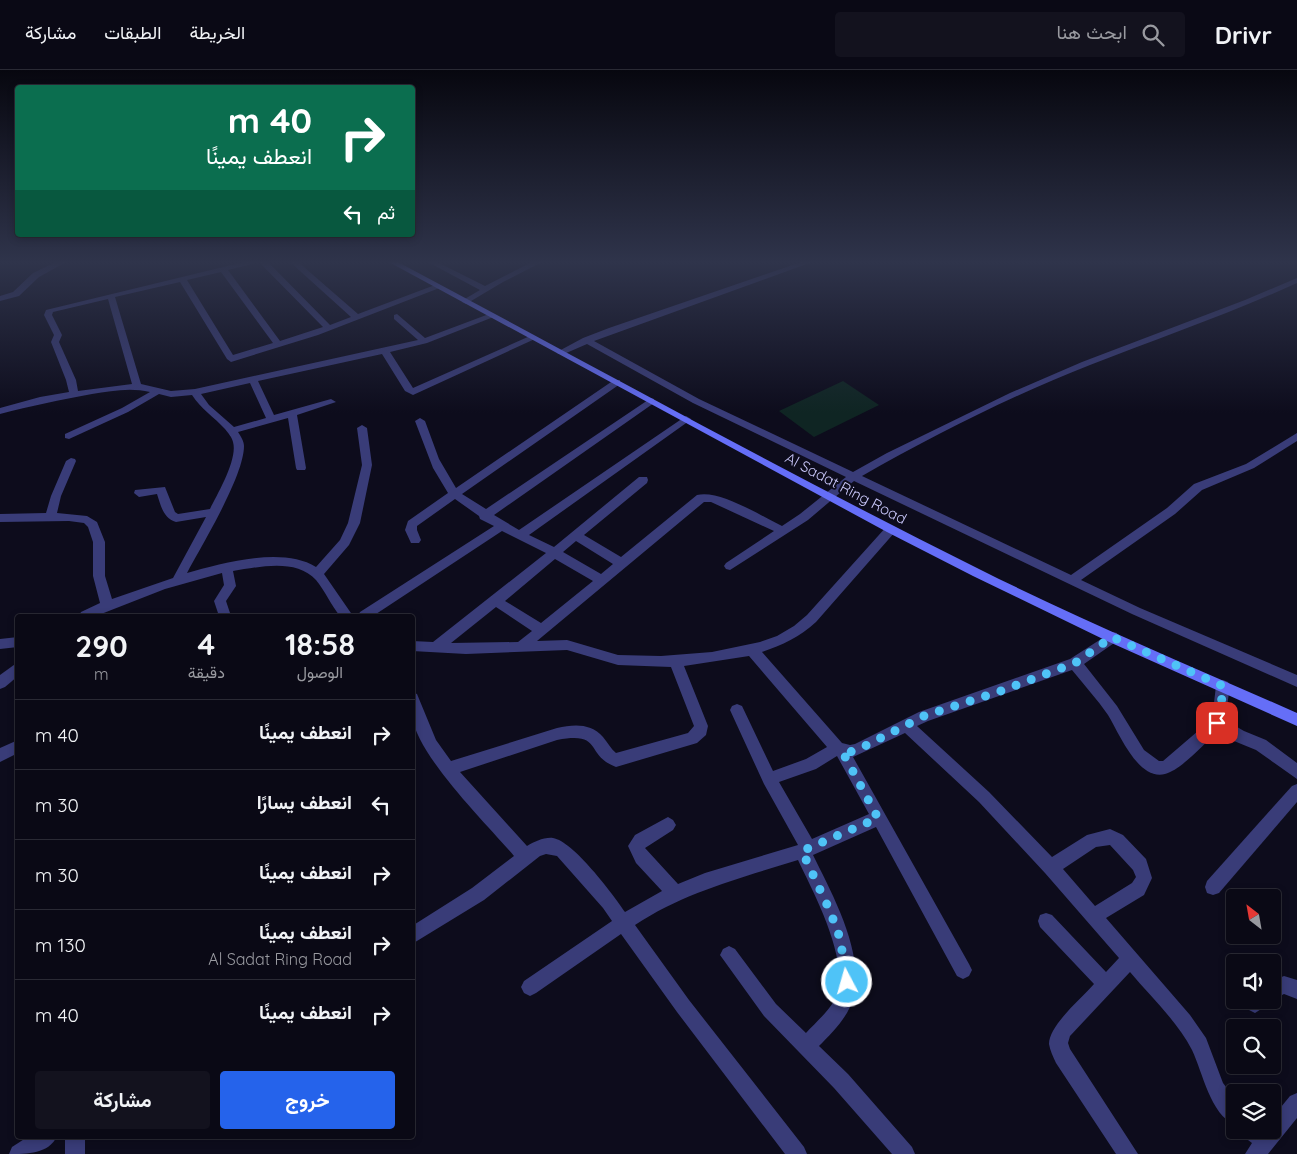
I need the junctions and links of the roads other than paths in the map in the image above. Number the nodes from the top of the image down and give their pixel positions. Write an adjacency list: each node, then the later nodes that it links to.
1 (49, 312): 26 (street)
2 (116, 312): 23 (street)
3 (201, 312): 18 (street)
4 (254, 312): 18 (street)
5 (312, 312): 14 (street)
6 (351, 312): 13 (street)
7 (375, 312): 13 (street)
8 (484, 312): 11 (main road, Al Sadat Ring Road)
9 (667, 312): 16 (street)
10 (1223, 312): 40 (street)
11 (492, 316): 15 (main road, Al Sadat Ring Road); 17 (street)
12 (397, 317): 17 (street)
13 (358, 318): 14 (street)
14 (328, 328): 18 (street)
15 (533, 338): 19 (street); 20 (main road, Al Sadat Ring Road)
16 (586, 340): 20 (street); 40 (street)
17 (424, 341): 19 (street)
18 (279, 345)
19 (385, 351): 21 (street)
20 (561, 352): 22 (main road, Al Sadat Ring Road)
21 (253, 380): 25 (street); 31 (street)
22 (617, 382): 27 (main road, Al Sadat Ring Road); 43 (street)
23 (137, 386): 24 (street); 26 (street)
24 (156, 392): 25 (street); 36 (street)
25 (195, 392): 35 (street)
26 (74, 394): 29 (street)
27 (652, 401): 32 (main road, Al Sadat Ring Road); 47 (street)
28 (331, 402): 30 (street)
29 (0, 411)
30 (292, 413): 31 (street); 39 (street)
31 (271, 419): 35 (street)
32 (686, 419): 44 (main road, Al Sadat Ring Road); 52 (street)
33 (420, 421): 43 (street)
34 (362, 428): 59 (street)
35 (231, 431): 45 (street)
36 (69, 436)
37 (1297, 436): 62 (street)
38 (71, 461): 46 (street)
39 (301, 468)
40 (854, 476): 44 (street); 62 (street)
41 (643, 480): 53 (street)
42 (140, 493): 45 (street)
43 (455, 494): 47 (street); 54 (street)
44 (831, 497): 50 (main road, Al Sadat Ring Road); 51 (street)
45 (213, 512): 60 (street)
46 (51, 516): 48 (street); 64 (street)
47 (484, 516): 49 (street)
48 (0, 518)
49 (502, 526): 52 (street); 68 (street)
50 (891, 529): 70 (main road, Al Sadat Ring Road); 76 (street)
51 (783, 531): 56 (street); 57 (street)
52 (520, 536): 55 (street)
53 (577, 536): 55 (street); 56 (street)
54 (415, 540)
55 (555, 553): 61 (street); 63 (street)
56 (623, 564): 61 (street)
57 (730, 566)
58 (227, 568): 59 (street); 60 (street); 66 (street)
59 (317, 574): 67 (street)
60 (178, 579): 64 (street)
61 (602, 580): 69 (street)
62 (1072, 580): 80 (street)
63 (496, 601): 69 (street); 75 (street)
64 (106, 605): 65 (street)
65 (88, 614)
66 (224, 614)
67 (346, 614)
68 (367, 614)
69 (541, 630): 74 (street)
70 (1112, 637): 78 (street); 82 (main road, Al Sadat Ring Road)
71 (15, 642): 72 (street)
72 (0, 644)
73 (415, 646): 75 (street)
74 (521, 647): 75 (street); 77 (street)
75 (435, 648)
76 (752, 650): 77 (street); 90 (street)
77 (676, 660): 92 (street)
78 (1075, 663): 86 (street); 87 (street)
79 (15, 670): 81 (street)
80 (1297, 682)
81 (0, 683)
82 (1223, 686): 85 (main road, Al Sadat Ring Road); 86 (street)
83 (737, 710): 94 (street)
84 (415, 717): 88 (street)
85 (1297, 720)
86 (1217, 723): 93 (street)
87 (906, 725): 90 (street); 100 (street)
88 (417, 729): 92 (street)
89 (15, 748): 91 (street)
90 (839, 749): 94 (street); 96 (street)
91 (0, 755)
92 (448, 769): 99 (street)
93 (1297, 772)
94 (769, 779): 98 (street)
95 (1297, 791): 101 (street)
96 (878, 818): 98 (street); 109 (street)
97 (668, 825): 102 (street)
98 (805, 850): 102 (street); 114 (street)
99 (525, 856): 105 (street); 106 (street)
100 (1051, 867): 103 (street); 103 (street)
101 (1213, 887)
102 (676, 894): 105 (street)
103 (1094, 916): 108 (street)
104 (1046, 921): 110 (street)
105 (623, 923): 112 (street); 122 (street)
106 (415, 934)
107 (729, 956): 114 (street)
108 (1130, 960): 110 (street); 115 (street)
109 (963, 970)
110 (1106, 984): 124 (street)
111 (1281, 985): 113 (street)
112 (530, 987)
113 (1297, 990)
114 (806, 1045): 123 (street)
115 (1226, 1103)
116 (1297, 1103): 119 (street)
117 (43, 1139): 120 (street)
118 (75, 1139): 121 (street)
119 (1257, 1142)
120 (22, 1153)
121 (75, 1154)
122 (797, 1154)
123 (905, 1154)
124 (1128, 1154)

